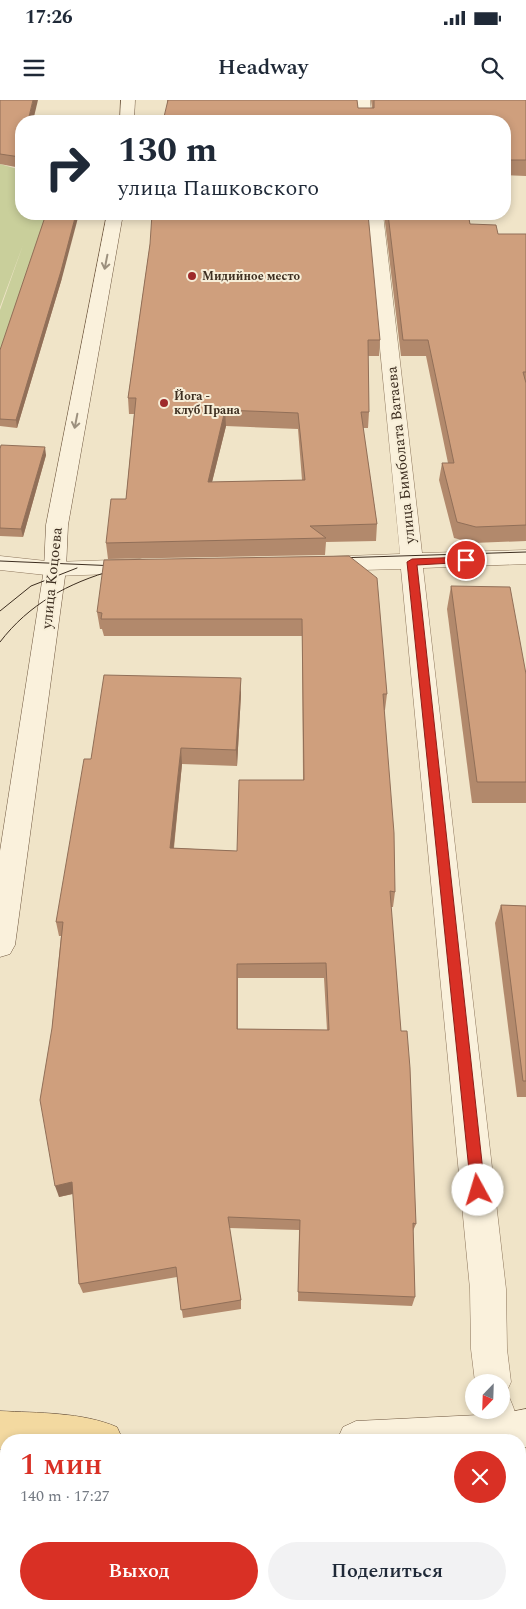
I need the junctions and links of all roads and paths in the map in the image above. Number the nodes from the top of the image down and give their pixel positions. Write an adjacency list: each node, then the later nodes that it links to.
1 (128, 100): 3 (street)
2 (363, 100): 4 (street)
3 (127, 115)
4 (364, 115)
5 (114, 220): 12 (street, улица Коцоева, one-way to 12)
6 (376, 220): 8 (street, улица Бимболата Ватаева)
7 (526, 557): 8 (street)
8 (412, 562): 10 (street); 14 (street, улица Бимболата Ватаева)
9 (0, 563): 12 (street)
10 (295, 564)
11 (160, 566): 12 (street)
12 (55, 568): 13 (street, улица Коцоева)
13 (0, 945)
14 (492, 1374)
15 (507, 1424): 18 (street)
16 (0, 1430): 17 (main road)
17 (57, 1434)
18 (413, 1434)

